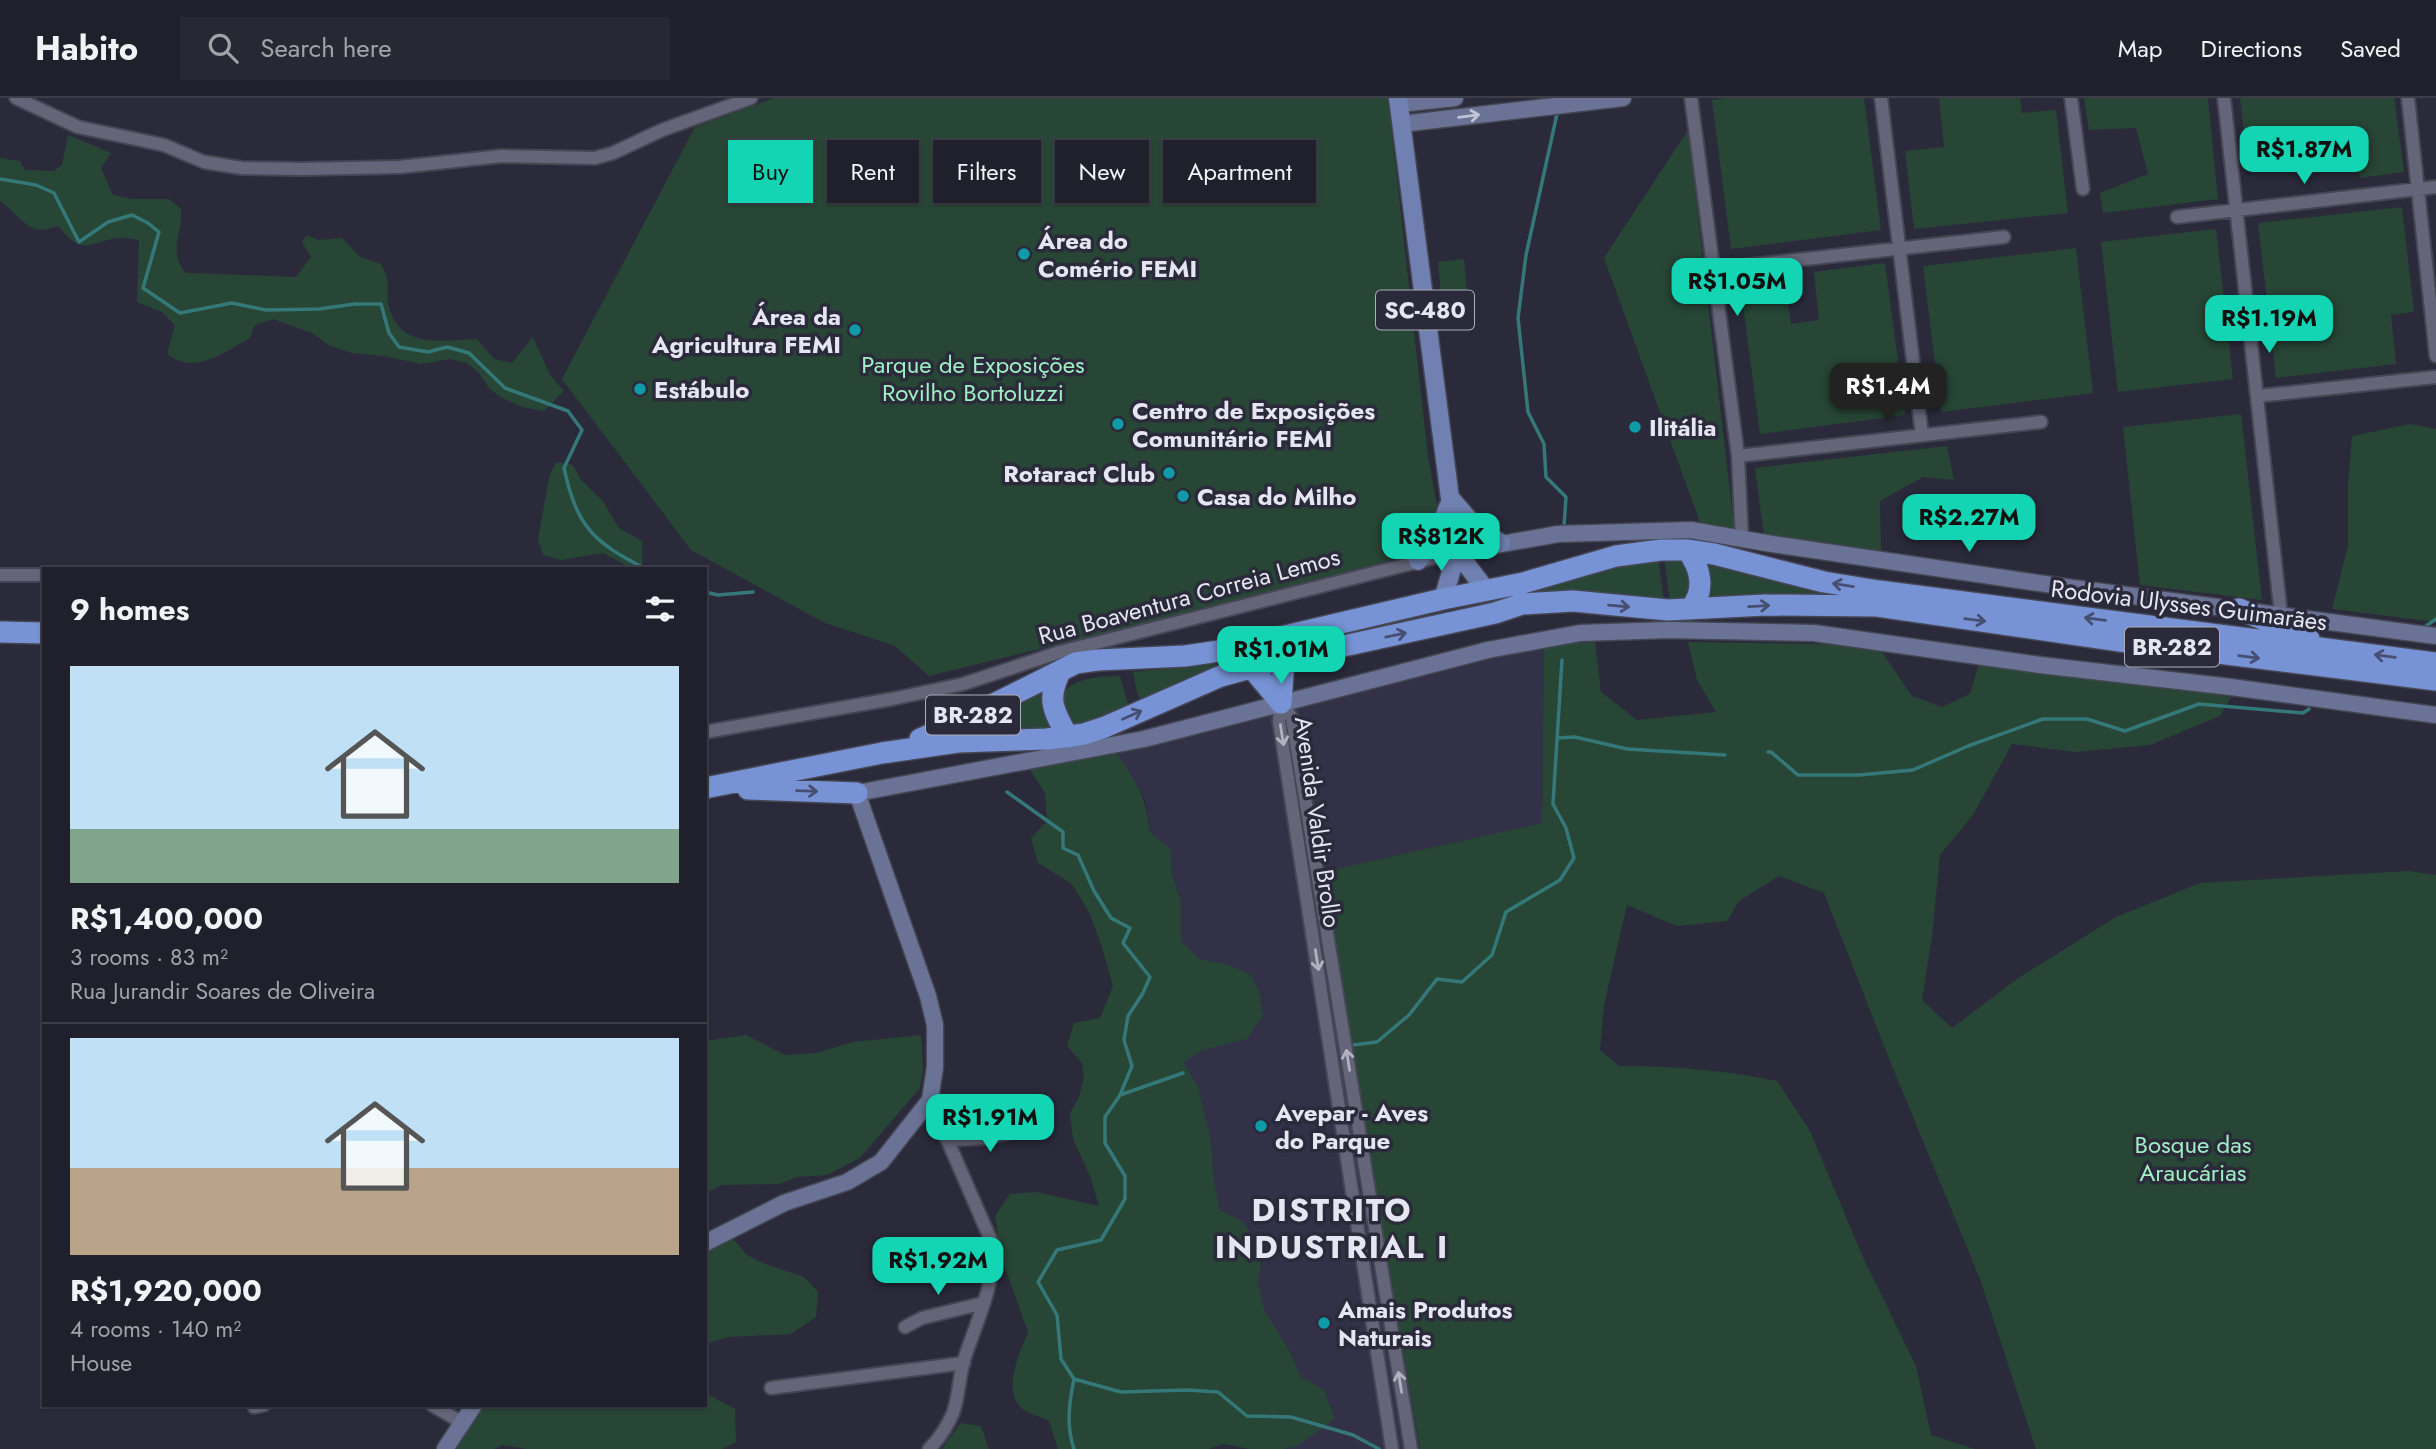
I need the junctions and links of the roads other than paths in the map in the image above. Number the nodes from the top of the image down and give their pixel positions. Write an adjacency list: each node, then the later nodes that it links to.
1 (16, 98): 2 (street)
2 (751, 98)
3 (1455, 98): 10 (street)
4 (1623, 98): 11 (street, one-way to 4)
5 (1691, 98): 19 (street)
6 (1881, 98): 18 (street)
7 (2071, 98): 13 (street)
8 (2224, 98): 15 (street)
9 (2408, 98): 14 (street)
10 (1398, 101): 11 (main road, SC-480)
11 (1401, 124): 26 (main road, SC-480)
12 (2436, 187): 14 (street)
13 (2083, 189)
14 (2418, 189): 15 (street); 20 (street)
15 (2236, 210): 16 (street); 22 (street)
16 (2176, 217)
17 (2004, 237): 18 (street)
18 (1899, 249): 19 (street); 24 (street)
19 (1715, 269): 25 (street)
20 (2436, 356)
21 (2436, 377): 22 (street)
22 (2257, 396): 38 (street)
23 (2041, 422): 24 (street)
24 (1922, 435): 25 (street)
25 (1738, 456): 27 (street)
26 (1450, 497): 28 (main road); 30 (main road, SC-480); 31 (main road)
27 (1742, 540): 28 (street, Rua Boaventura Correia Lemos); 36 (street, Rua Boaventura Correia Lemos)
28 (1501, 543): 30 (street, Rua Boaventura Correia Lemos)
29 (1688, 550): 34 (highway, Rodovia Ulysses Guimarães / BR-282); 37 (highway); 42 (highway, Rodovia Ulysses Guimarães / BR-282, one-way to 29)
30 (1457, 552): 31 (street, Rua Boaventura Correia Lemos); 34 (main road); 35 (main road, SC-480)
31 (1418, 561): 50 (street, Rua Boaventura Correia Lemos)
32 (0, 575): 33 (street)
33 (42, 575)
34 (1486, 590): 35 (highway, Rodovia Ulysses Guimarães / BR-282)
35 (1443, 599): 46 (highway, Rodovia Ulysses Guimarães / BR-282)
36 (2239, 609): 38 (street, Rua Boaventura Correia Lemos); 42 (highway)
37 (1690, 610): 43 (highway, Rodovia Ulysses Guimarães / BR-282, one-way to 37); 47 (highway, Rodovia Ulysses Guimarães / BR-282, one-way to 47)
38 (2281, 615): 41 (street, Rua Boaventura Correia Lemos)
39 (0, 632): 40 (highway)
40 (42, 633)
41 (2436, 636)
42 (2333, 650): 44 (highway, Rodovia Ulysses Guimarães / BR-282, one-way to 42)
43 (1284, 659): 45 (highway, Rodovia Ulysses Guimarães / BR-282); 48 (highway)
44 (2436, 663)
45 (1252, 668): 48 (highway); 51 (highway, Rodovia Ulysses Guimarães / BR-282, one-way to 45)
46 (1061, 670): 51 (highway); 52 (highway, Rodovia Ulysses Guimarães / BR-282)
47 (2436, 680)
48 (1281, 703): 49 (street); 54 (street); 68 (street, Avenida Valdir Brollo, one-way to 68); 69 (street, Avenida Valdir Brollo, one-way to 48)
49 (2436, 715)
50 (707, 732)
51 (1068, 737): 52 (highway, Rodovia Ulysses Guimarães / BR-282)
52 (882, 753): 53 (highway, Rodovia Ulysses Guimarães / BR-282)
53 (710, 788): 54 (highway, one-way to 54)
54 (857, 793): 55 (street)
55 (930, 1100): 57 (street); 58 (street)
56 (1026, 1129): 57 (street)
57 (947, 1140): 59 (street)
58 (707, 1242)
59 (984, 1303): 60 (street); 61 (street)
60 (905, 1327)
61 (964, 1363): 62 (street); 67 (street)
62 (771, 1388)
63 (435, 1407): 65 (street)
64 (472, 1407): 65 (street)
65 (461, 1422): 66 (street)
66 (445, 1449)
67 (929, 1449)
68 (1392, 1449)
69 (1411, 1449)

